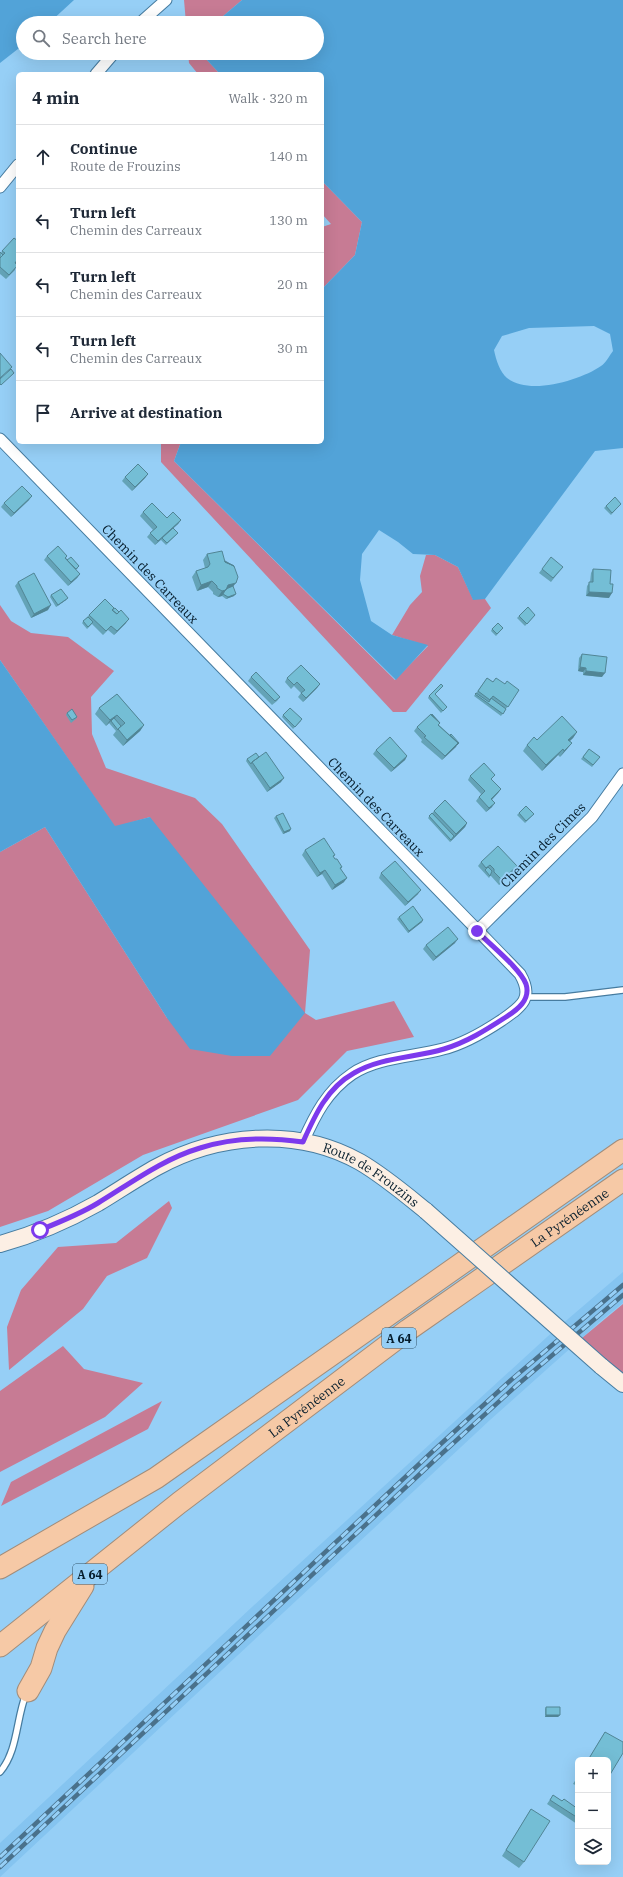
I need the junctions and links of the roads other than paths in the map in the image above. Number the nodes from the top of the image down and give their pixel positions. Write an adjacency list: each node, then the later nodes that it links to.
1 (166, 0): 2 (street)
2 (148, 16)
3 (108, 60): 4 (street)
4 (98, 72)
5 (16, 168): 6 (street)
6 (0, 186)
7 (0, 439): 9 (street, Chemin des Carreaux)
8 (623, 774): 9 (street, Chemin des Cimes)
9 (477, 931): 11 (street, Chemin des Carreaux)
10 (623, 990): 11 (lane)
11 (526, 997): 12 (street)
12 (303, 1142): 15 (main road, Route de Frouzins); 16 (main road, Route de Frouzins, bridge)
13 (623, 1150): 17 (highway, La Pyrénéenne / A 64)
14 (623, 1180): 18 (highway, La Pyrénéenne / A 64)
15 (0, 1244)
16 (623, 1384)
17 (0, 1568)
18 (90, 1574): 19 (highway, La Pyrénéenne / A 64); 20 (highway)
19 (0, 1646)
20 (28, 1691): 21 (lane)
21 (0, 1772)

